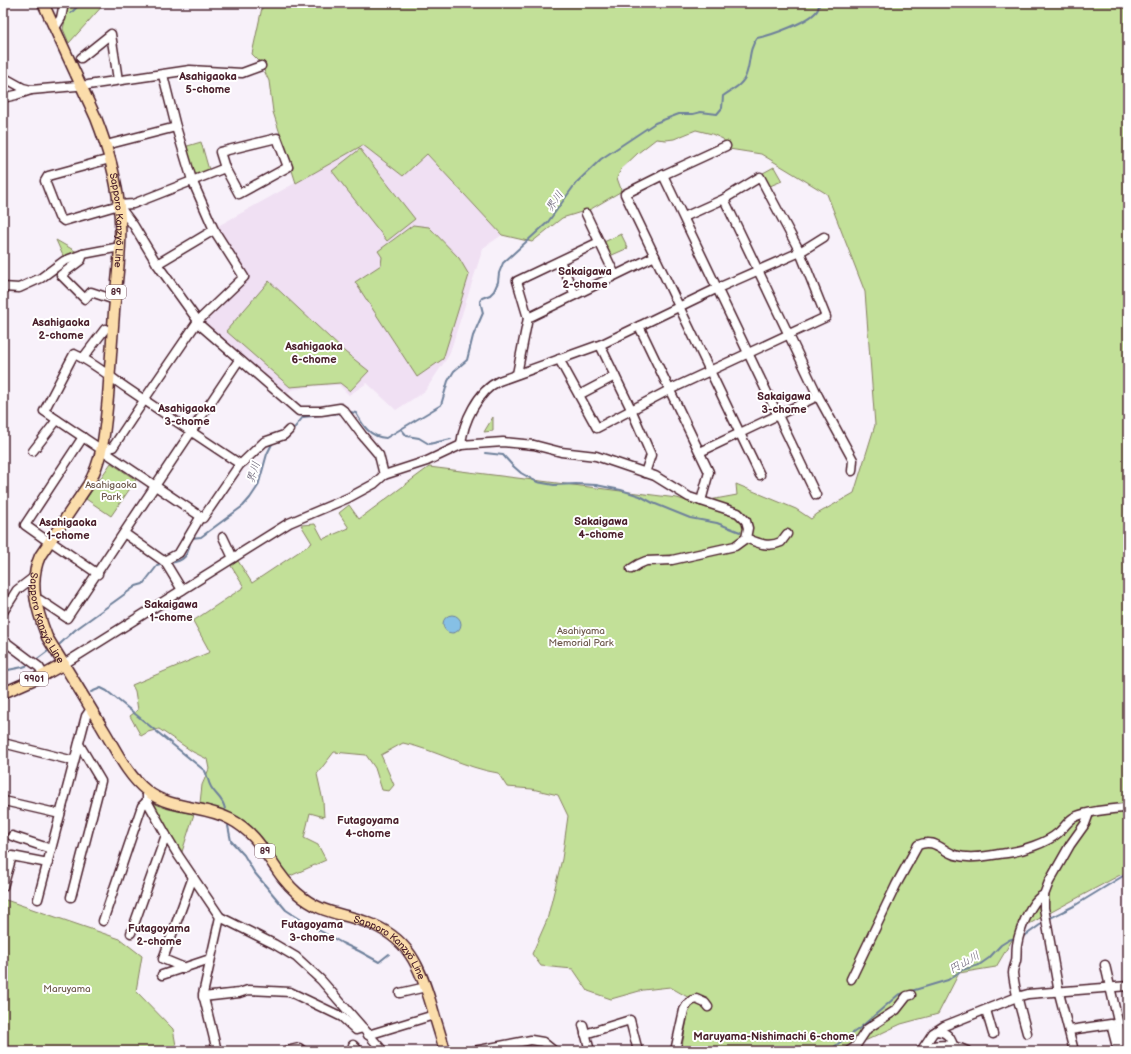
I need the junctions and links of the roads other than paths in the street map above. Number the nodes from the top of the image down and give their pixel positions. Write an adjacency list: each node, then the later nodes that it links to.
1 (44, 3): 3 (main road, Sapporo Kanzyō Line / 89)
2 (64, 3): 3 (street)
3 (55, 28): 9 (main road, Sapporo Kanzyō Line / 89)
4 (81, 58): 8 (street)
5 (262, 66): 6 (street)
6 (164, 75): 8 (street); 12 (street)
7 (3, 77): 10 (street)
8 (118, 80): 9 (street)
9 (81, 84): 10 (street); 13 (main road, Sapporo Kanzyō Line / 89)
10 (31, 90): 11 (street)
11 (3, 98)
12 (176, 127): 13 (street); 18 (street)
13 (106, 145): 15 (main road, Sapporo Kanzyō Line / 89)
14 (726, 146): 17 (street)
15 (110, 159): 20 (main road, Sapporo Kanzyō Line / 89); 20 (street)
16 (225, 168): 16 (street); 18 (street)
17 (664, 175): 22 (street); 29 (street)
18 (192, 180): 20 (street); 23 (street)
19 (724, 199): 22 (street); 27 (street); 32 (street)
20 (119, 206): 26 (main road, Sapporo Kanzyō Line / 89); 31 (street)
21 (586, 214): 25 (street)
22 (684, 218): 35 (street)
23 (214, 230): 31 (street); 40 (street)
24 (824, 237): 27 (street)
25 (599, 242): 30 (street); 33 (street)
26 (120, 247): 28 (street); 37 (main road, Sapporo Kanzyō Line / 89)
27 (800, 252): 32 (street); 43 (street)
28 (83, 254): 34 (street); 37 (street)
29 (654, 256): 33 (street); 38 (street)
30 (560, 261): 36 (street); 39 (street)
31 (157, 264): 40 (street)
32 (758, 271): 35 (street); 43 (street)
33 (615, 275): 36 (street)
34 (3, 287)
35 (718, 288): 38 (street); 45 (street)
36 (575, 295): 39 (street)
37 (115, 300): 52 (main road, Sapporo Kanzyō Line / 89)
38 (679, 307): 41 (street); 49 (street)
39 (528, 318): 50 (street)
40 (198, 321): 48 (street); 56 (street)
41 (639, 326): 44 (street); 53 (street)
42 (105, 329): 46 (street)
43 (789, 334): 45 (street); 55 (street)
44 (600, 345): 47 (street); 51 (street)
45 (748, 353): 49 (street); 58 (street)
46 (83, 358): 52 (street); 59 (street)
47 (559, 359): 50 (street); 54 (street)
48 (240, 360): 61 (street); 72 (street)
49 (709, 371): 53 (street); 62 (street)
50 (517, 374): 64 (street)
51 (615, 376): 54 (street); 57 (street)
52 (110, 377): 56 (street); 65 (main road, Sapporo Kanzyō Line / 89)
53 (670, 389): 57 (street); 67 (street)
54 (580, 395): 57 (street)
55 (818, 396): 58 (street); 69 (street)
56 (144, 400): 61 (street); 65 (street)
57 (631, 409): 70 (street)
58 (779, 415): 62 (street); 74 (street)
59 (57, 420): 63 (street); 66 (street)
60 (289, 430): 68 (street)
61 (192, 432): 68 (street); 73 (street)
62 (739, 433): 67 (street); 71 (street)
63 (83, 437): 65 (street); 81 (street)
64 (461, 445): 70 (street); 72 (street)
65 (102, 450): 73 (street); 81 (main road, Sapporo Kanzyō Line / 89)
66 (33, 451)
67 (700, 452): 75 (street)
68 (240, 464): 76 (street)
69 (852, 471)
70 (645, 472): 75 (street)
71 (760, 474)
72 (384, 475): 82 (street)
73 (156, 486): 76 (street); 77 (street)
74 (816, 495)
75 (701, 501): 80 (street)
76 (201, 516): 83 (street)
77 (124, 533): 83 (street); 85 (street)
78 (787, 534): 80 (street)
79 (223, 537): 82 (street)
80 (746, 538): 84 (street)
81 (50, 542): 85 (street); 86 (main road, Sapporo Kanzyō Line / 89)
82 (233, 558): 87 (street)
83 (164, 561): 87 (street)
84 (631, 569)
85 (98, 574): 88 (street)
86 (34, 577): 88 (main road, Sapporo Kanzyō Line / 89); 89 (street)
87 (182, 590): 91 (street)
88 (35, 600): 91 (main road, Sapporo Kanzyō Line / 89)
89 (3, 612)
90 (3, 640): 92 (street)
91 (64, 664): 92 (main road, 9901); 94 (main road, Sapporo Kanzyō Line / 89)
92 (44, 675): 93 (main road, 9901)
93 (3, 693)
94 (91, 709): 96 (street); 98 (main road, Sapporo Kanzyō Line / 89)
95 (3, 744): 97 (street)
96 (79, 744): 97 (street); 110 (street)
97 (74, 761): 102 (street)
98 (147, 796): 103 (street); 113 (street); 121 (main road, Sapporo Kanzyō Line / 89)
99 (4, 801): 102 (street)
100 (1124, 808): 101 (street)
101 (1089, 813): 109 (street); 119 (street)
102 (60, 814): 105 (street)
103 (166, 835): 107 (street); 114 (street)
104 (12, 836): 105 (street)
105 (51, 849): 106 (street)
106 (48, 863): 108 (street); 111 (street)
107 (193, 877): 112 (street); 117 (street)
108 (3, 887)
109 (1044, 895): 123 (street); 127 (street)
110 (71, 897)
111 (38, 899)
112 (220, 917): 115 (street); 134 (street)
113 (103, 921)
114 (131, 933)
115 (210, 959): 117 (street); 126 (street)
116 (1105, 965): 122 (street)
117 (185, 968): 118 (street)
118 (162, 975)
119 (851, 979)
120 (1128, 986): 122 (street)
121 (426, 987): 124 (street); 130 (main road, Sapporo Kanzyō Line / 89)
122 (1111, 988): 123 (street); 138 (street)
123 (1059, 992): 127 (street); 132 (street)
124 (400, 993)
125 (911, 995): 156 (street)
126 (203, 997): 134 (street); 145 (street)
127 (1017, 997): 129 (street); 135 (street)
128 (708, 1007): 155 (street)
129 (986, 1010): 133 (street); 137 (street)
130 (434, 1015): 134 (street); 150 (main road, Sapporo Kanzyō Line / 89)
131 (583, 1025): 136 (street)
132 (1070, 1030): 157 (street); 158 (street)
133 (938, 1031): 140 (street); 141 (street); 143 (street)
134 (365, 1032): 149 (street)
135 (1027, 1033)
136 (585, 1034): 153 (street); 154 (street)
137 (993, 1034)
138 (1123, 1043)
139 (353, 1045): 148 (street)
140 (938, 1045): 141 (street); 143 (street)
141 (953, 1045): 144 (street)
142 (491, 1049): 151 (street); 152 (street)
143 (921, 1050)
144 (962, 1050)
145 (217, 1051)
146 (286, 1051): 147 (street)
147 (303, 1051)
148 (359, 1051)
149 (383, 1051)
150 (445, 1051)
151 (474, 1051)
152 (554, 1051)
153 (590, 1051)
154 (636, 1051)
155 (675, 1051)
156 (849, 1051)
157 (1074, 1051)
158 (1118, 1051)

